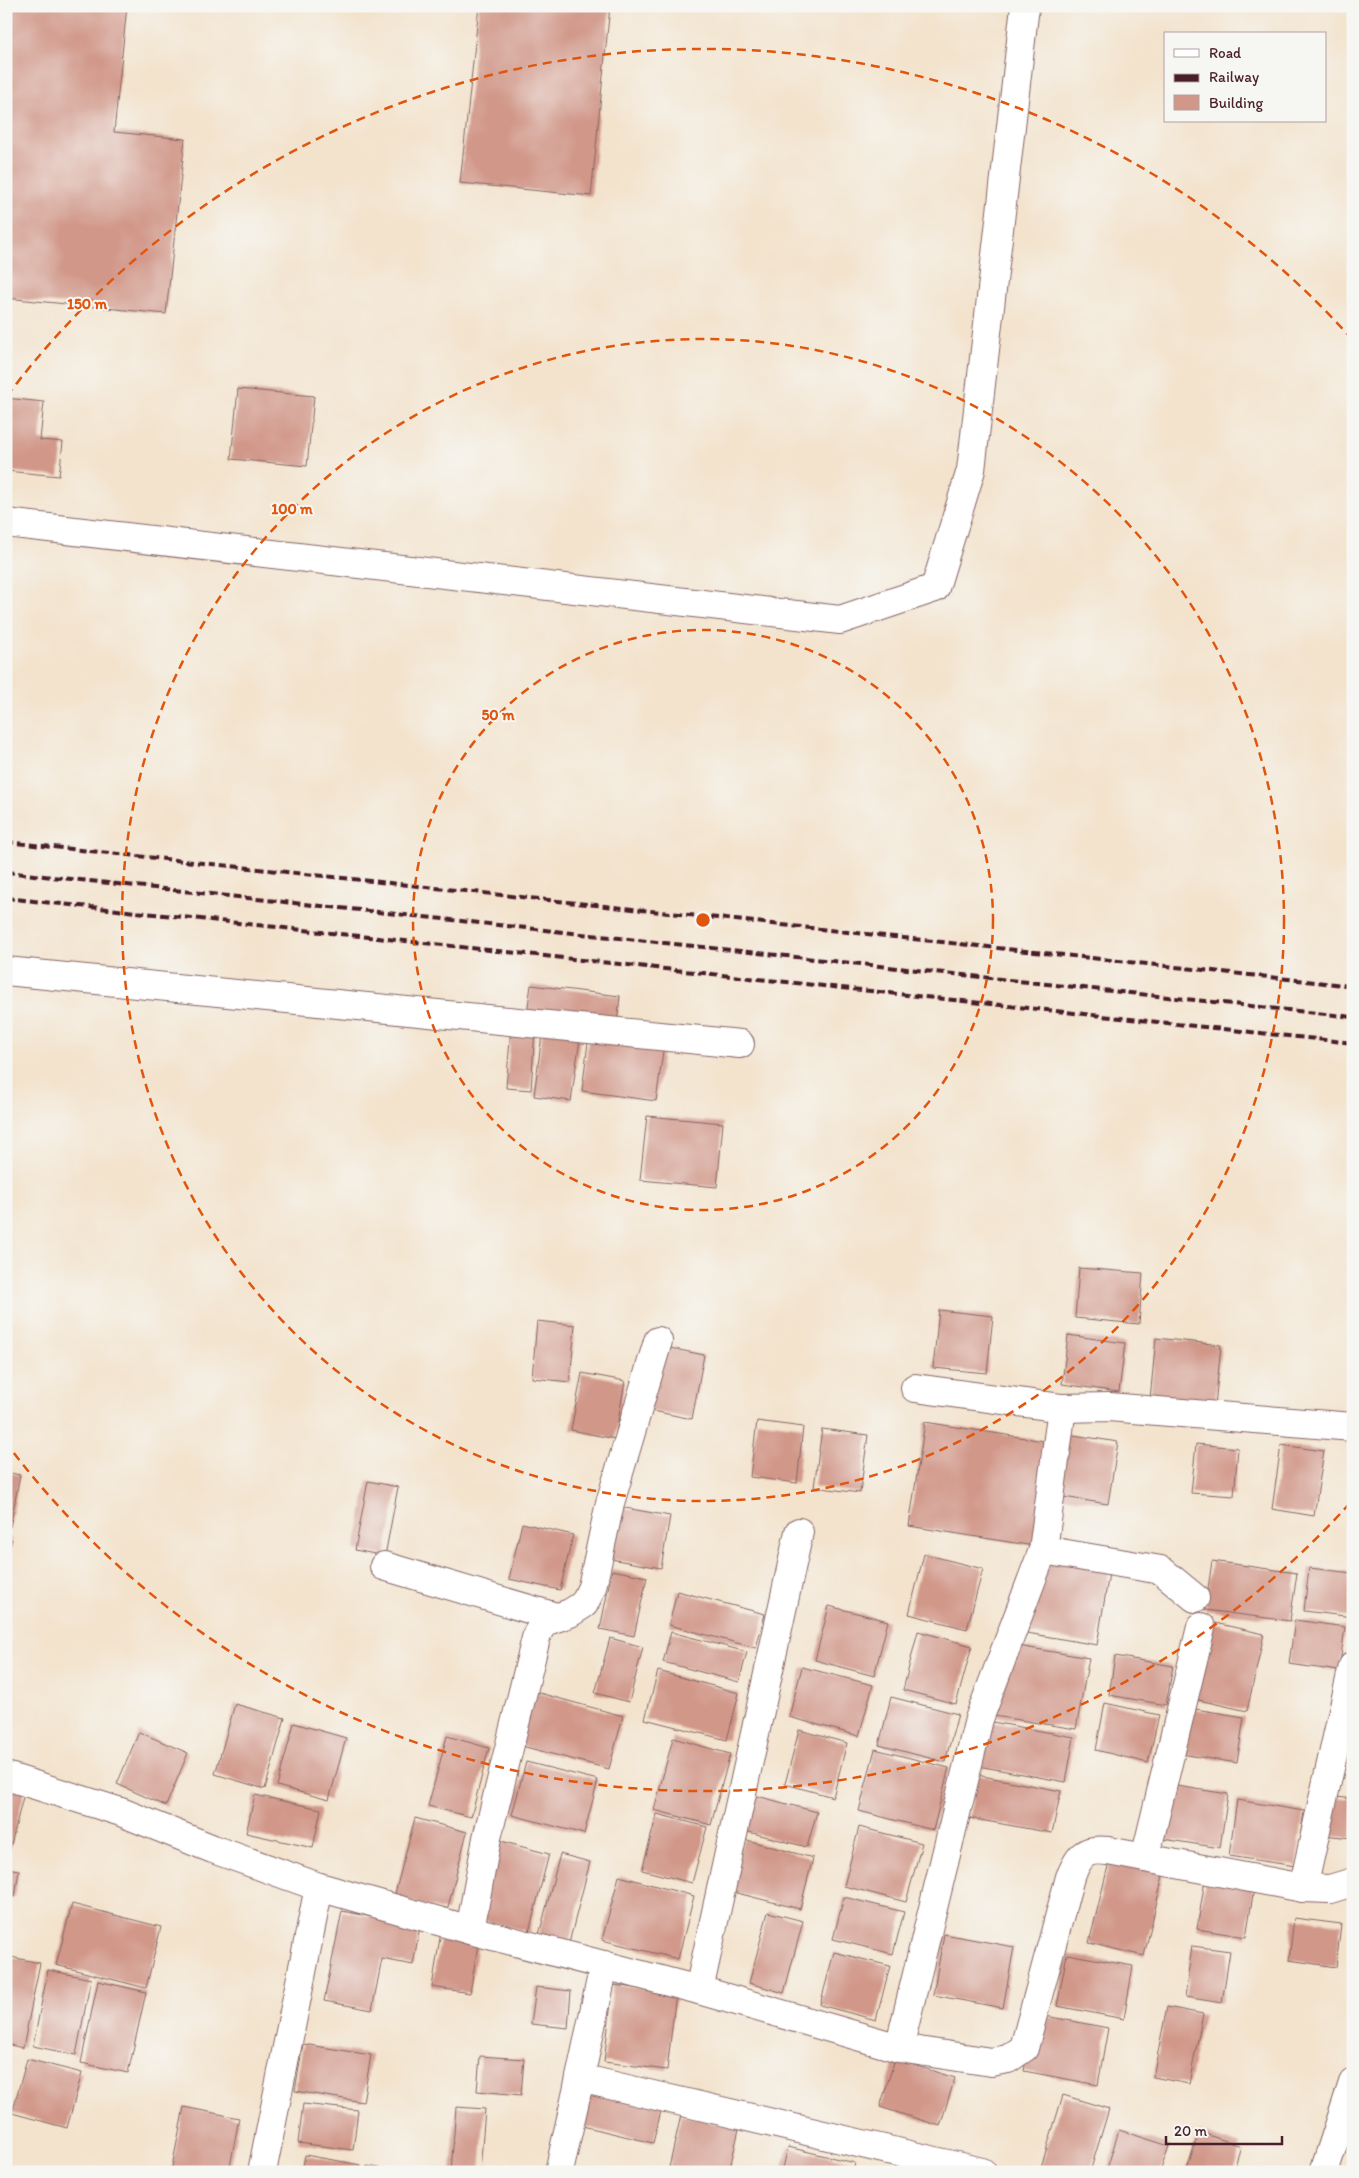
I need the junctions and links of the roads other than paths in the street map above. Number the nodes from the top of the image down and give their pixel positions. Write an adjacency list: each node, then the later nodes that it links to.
1 (1025, 6): 2 (street)
2 (6, 523)
3 (6, 971): 4 (street)
4 (740, 1044)
5 (658, 1341): 13 (street)
6 (915, 1388): 7 (street)
7 (1062, 1408): 8 (street); 10 (street)
8 (1353, 1427)
9 (799, 1532): 23 (street)
10 (1043, 1550): 12 (street); 24 (street)
11 (384, 1566): 13 (street)
12 (1195, 1598)
13 (556, 1617): 21 (street)
14 (1201, 1627): 17 (street)
15 (1353, 1666): 20 (street)
16 (6, 1776): 19 (street)
17 (1145, 1858): 20 (street); 24 (street)
18 (1353, 1882): 20 (street)
19 (319, 1887): 21 (street); 27 (street)
20 (1303, 1888)
21 (470, 1930): 22 (street)
22 (604, 1965): 23 (street); 25 (street)
23 (699, 1990): 24 (street)
24 (899, 2048)
25 (580, 2078): 28 (street); 29 (street)
26 (1353, 2083): 30 (street)
27 (262, 2172)
28 (559, 2172)
29 (982, 2172)
30 (1324, 2172)

